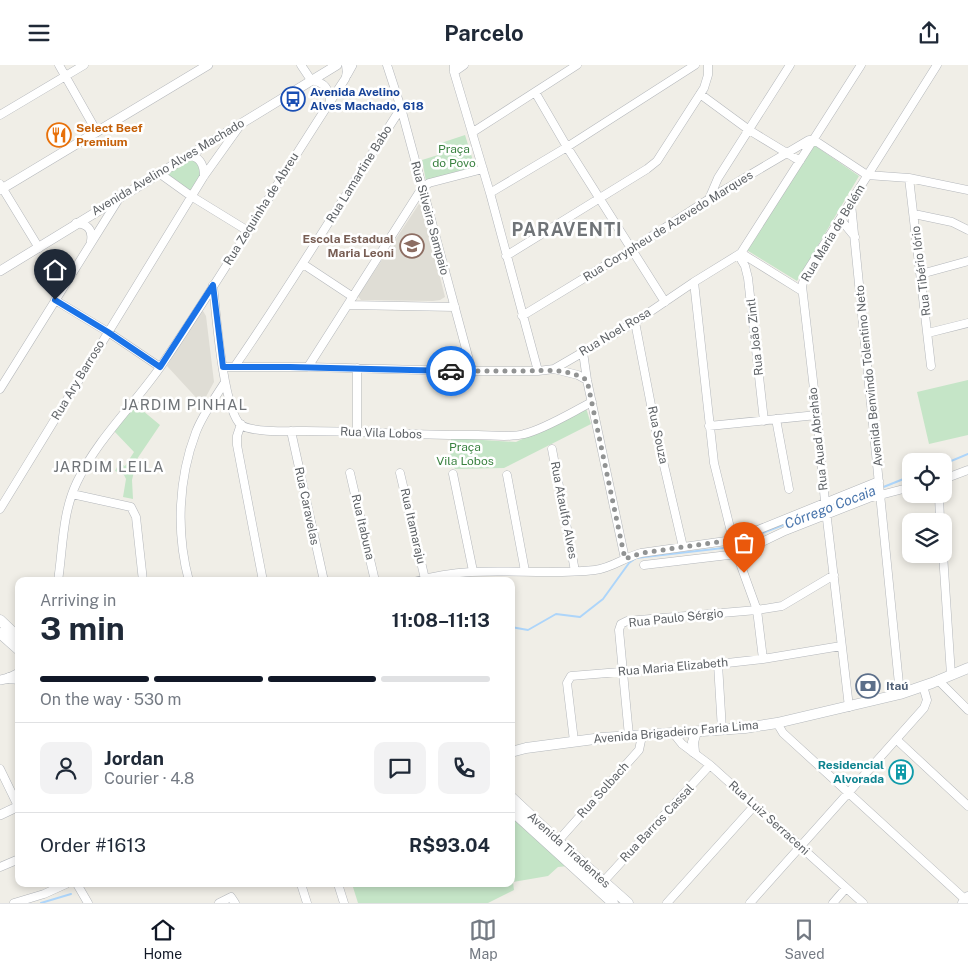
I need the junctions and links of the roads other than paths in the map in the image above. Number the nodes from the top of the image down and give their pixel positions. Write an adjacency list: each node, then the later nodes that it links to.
1 (59, 65): 18 (street)
2 (84, 65): 18 (street)
3 (208, 65): 16 (street)
4 (301, 65): 19 (street)
5 (336, 65): 19 (street, Avenida Avelino Alves Machado)
6 (352, 65): 17 (street)
7 (387, 65): 23 (street, Rua Silveira Sampaio)
8 (464, 65): 15 (street)
9 (577, 65): 20 (street)
10 (695, 65): 30 (street)
11 (708, 65): 21 (street)
12 (790, 65): 26 (street)
13 (861, 65): 29 (street, Rua Noel Rosa)
14 (937, 65): 37 (street, Rua Maria de Belém)
15 (454, 68): 28 (street)
16 (193, 69): 27 (street)
17 (346, 69): 22 (street, Rua Zequinha de Abreu)
18 (66, 76): 24 (street); 27 (street)
19 (311, 80): 22 (street); 25 (street, Avenida Avelino Alves Machado)
20 (535, 92): 28 (street); 30 (street)
21 (700, 93): 26 (street); 45 (street)
22 (330, 102): 52 (street, Rua Zequinha de Abreu)
23 (401, 108): 40 (street, Rua Silveira Sampaio); 60 (street, Rua Lamartine Babo)
24 (0, 115)
25 (242, 123): 32 (street, Avenida Avelino Alves Machado); 36 (street, Rua Ary Barroso)
26 (749, 130): 31 (street); 46 (street)
27 (97, 132): 39 (street)
28 (473, 132): 34 (street)
29 (814, 140): 31 (street, Rua Corypheu de Azevedo Marques); 33 (street, Rua Noel Rosa); 37 (street)
30 (567, 147): 42 (street); 45 (street)
31 (786, 153): 33 (street); 46 (street, Rua Corypheu de Azevedo Marques)
32 (186, 156): 35 (street, Avenida Avelino Alves Machado); 36 (street)
33 (800, 161): 57 (street, Rua Noel Rosa)
34 (483, 169): 40 (street); 42 (street)
35 (159, 173): 43 (street); 44 (street, Avenida Avelino Alves Machado)
36 (204, 175): 43 (street, Rua Ary Barroso)
37 (867, 175): 38 (street); 47 (street, Rua Maria de Belém)
38 (909, 178): 41 (street); 48 (street, Rua Tibério Iório)
39 (1, 188): 55 (street)
40 (422, 188): 66 (street); 70 (street, Rua Silveira Sampaio)
41 (968, 189)
42 (490, 193): 58 (street)
43 (191, 196): 52 (street); 74 (street, Rua Ary Barroso)
44 (119, 198): 50 (street, Avenida Avelino Alves Machado); 54 (street)
45 (599, 198): 56 (street); 58 (street)
46 (709, 199): 56 (street, Rua Corypheu de Azevedo Marques)
47 (851, 204): 49 (street, Rua Maria de Belém); 53 (street, Avenida Benvindo Tolentino Neto)
48 (914, 214): 51 (street); 62 (street, Rua Tibério Iório)
49 (840, 220): 53 (street); 65 (street, Rua Maria de Belém)
50 (76, 223): 54 (street); 55 (street, Avenida Avelino Alves Machado)
51 (968, 230)
52 (248, 231): 64 (street, Rua Zequinha de Abreu)
53 (855, 237): 105 (street, Avenida Benvindo Tolentino Neto)
54 (91, 242): 67 (street)
55 (39, 247): 61 (street, Avenida Avelino Alves Machado)
56 (632, 249): 68 (street); 71 (street, Rua Corypheu de Azevedo Marques)
57 (740, 255): 63 (street, Rua Noel Rosa); 65 (street); 92 (street, Rua João Zintl)
58 (506, 257): 71 (street)
59 (968, 261): 62 (street)
60 (303, 264): 66 (street); 78 (street, Rua Lamartine Babo)
61 (0, 271)
62 (921, 275): 75 (street, Rua Tibério Iório)
63 (694, 282): 68 (street, Rua Noel Rosa); 94 (street)
64 (213, 285): 79 (street, Rua Zequinha de Abreu); 80 (street)
65 (802, 291): 90 (street, Rua Auad Abrahão)
66 (353, 297): 69 (street)
67 (55, 300): 74 (street); 88 (street)
68 (665, 302): 72 (street, Rua Noel Rosa)
69 (348, 305): 70 (street); 81 (street)
70 (455, 307): 84 (street, Rua Silveira Sampaio)
71 (522, 316): 85 (street)
72 (635, 322): 76 (street, Rua Noel Rosa); 110 (street, Rua Souza)
73 (968, 323): 75 (street)
74 (108, 332): 79 (street); 108 (street, Rua Ary Barroso)
75 (928, 333): 77 (street, Rua Tibério Iório)
76 (583, 352): 83 (street, Rua Noel Rosa); 86 (street)
77 (931, 365)
78 (236, 366): 80 (street, Rua Noel Rosa); 81 (street, Rua Noel Rosa)
79 (160, 367): 107 (street, Rua Zequinha de Abreu)
80 (223, 367): 87 (street)
81 (308, 367): 82 (street, Rua Noel Rosa)
82 (357, 368): 84 (street, Rua Noel Rosa); 96 (street)
83 (554, 369): 85 (street, Rua Noel Rosa); 86 (street)
84 (472, 371): 85 (street, Rua Noel Rosa)
85 (538, 371)
86 (587, 380): 89 (street)
87 (225, 382): 93 (street); 121 (street)
88 (0, 389)
89 (592, 402): 96 (street, Rua Vila Lobos); 112 (street)
90 (817, 415): 91 (street); 109 (street, Rua Auad Abrahão)
91 (776, 419): 92 (street); 106 (street)
92 (764, 421): 94 (street)
93 (241, 424): 95 (street, Rua Vila Lobos); 122 (street)
94 (709, 426): 111 (street)
95 (291, 431): 96 (street, Rua Vila Lobos); 123 (street, Rua Caravelas)
96 (357, 431)
97 (552, 449): 117 (street, Rua Ataulfo Alves)
98 (968, 470): 103 (street)
99 (350, 473): 124 (street, Rua Itabuna)
100 (400, 473): 125 (street, Rua Itamaraju)
101 (453, 474): 115 (street)
102 (507, 475): 116 (street)
103 (952, 476)
104 (902, 487): 105 (street)
105 (880, 488): 109 (street); 109 (street); 141 (street, Avenida Benvindo Tolentino Neto)
106 (789, 489)
107 (72, 494): 119 (street, Rua Zequinha de Abreu); 120 (street)
108 (0, 509)
109 (825, 509): 111 (street); 111 (street); 118 (street, Rua Auad Abrahão)
110 (683, 547): 111 (street); 112 (street)
111 (735, 547): 114 (street); 127 (street)
112 (625, 559): 117 (street)
113 (944, 563): 133 (street)
114 (644, 565)
115 (473, 571): 116 (street); 126 (street)
116 (525, 571): 117 (street)
117 (575, 571)
118 (834, 575): 127 (street, Rua Paulo Sérgio); 132 (street, Rua Auad Abrahão)
119 (58, 577)
120 (143, 577)
121 (188, 577)
122 (262, 577)
123 (323, 577)
124 (374, 577)
125 (425, 577)
126 (437, 577)
127 (757, 610): 134 (street); 137 (street, Rua Paulo Sérgio)
128 (0, 620): 130 (main road)
129 (0, 633): 131 (main road)
130 (15, 634)
131 (15, 646)
132 (841, 646): 134 (street, Rua Maria Elizabeth); 142 (street, Rua Auad Abrahão)
133 (950, 658): 136 (street); 138 (street)
134 (763, 659): 135 (street, Rua Maria Elizabeth)
135 (718, 664): 137 (street, Rua Maria Elizabeth); 145 (street)
136 (966, 669): 138 (main road, Avenida Brigadeiro Faria Lima)
137 (624, 671): 148 (street, Rua Paulo Sérgio); 151 (street, Rua Maria Elizabeth)
138 (951, 675): 139 (main road, Avenida Brigadeiro Faria Lima)
139 (938, 680): 140 (main road, Avenida Brigadeiro Faria Lima); 143 (street)
140 (923, 686): 141 (main road, Avenida Brigadeiro Faria Lima); 150 (street)
141 (900, 694): 142 (main road, Avenida Brigadeiro Faria Lima)
142 (849, 707): 144 (main road, Avenida Brigadeiro Faria Lima)
143 (968, 710)
144 (777, 723): 145 (main road, Avenida Brigadeiro Faria Lima); 158 (street)
145 (722, 730): 146 (main road, Avenida Brigadeiro Faria Lima)
146 (696, 732): 147 (main road, Avenida Brigadeiro Faria Lima); 155 (main road)
147 (674, 734): 149 (main road, Avenida Brigadeiro Faria Lima); 155 (street, Rua Luiz Serraceni)
148 (629, 736): 149 (main road, Avenida Brigadeiro Faria Lima); 151 (main road, Avenida Brigadeiro Faria Lima)
149 (642, 736): 166 (street, Rua Solbach)
150 (897, 740): 158 (street); 162 (street)
151 (574, 741): 153 (main road, Avenida Brigadeiro Faria Lima)
152 (515, 747): 153 (main road, Avenida Brigadeiro Faria Lima)
153 (526, 748): 154 (main road, Avenida Brigadeiro Faria Lima)
154 (515, 751)
155 (694, 752): 156 (street, Rua Luiz Serraceni)
156 (710, 765): 161 (street, Rua Luiz Serraceni); 170 (street, Rua Barros Cassal)
157 (0, 769): 159 (street)
158 (849, 793): 167 (street); 177 (street)
159 (15, 800)
160 (515, 801): 166 (main road, Avenida Tiradentes)
161 (755, 805): 167 (street, Rua Luiz Serraceni); 185 (street)
162 (968, 806)
163 (15, 808): 165 (street)
164 (515, 814): 183 (main road, Avenida Tiradentes)
165 (0, 815)
166 (558, 841): 170 (main road, Avenida Tiradentes)
167 (800, 846): 175 (street, Rua Luiz Serraceni); 186 (street)
168 (15, 861): 169 (street)
169 (0, 867)
170 (603, 882): 184 (main road, Avenida Tiradentes)
171 (59, 887): 178 (street)
172 (79, 887): 179 (street)
173 (302, 887): 181 (street)
174 (339, 887): 182 (street)
175 (846, 888): 187 (street); 188 (street, Rua Luiz Serraceni)
176 (234, 900): 180 (street)
177 (966, 901)
178 (14, 903)
179 (88, 903)
180 (219, 903)
181 (307, 903)
182 (344, 903)
183 (613, 903)
184 (628, 903)
185 (667, 903)
186 (750, 903)
187 (833, 903)
188 (863, 903)

